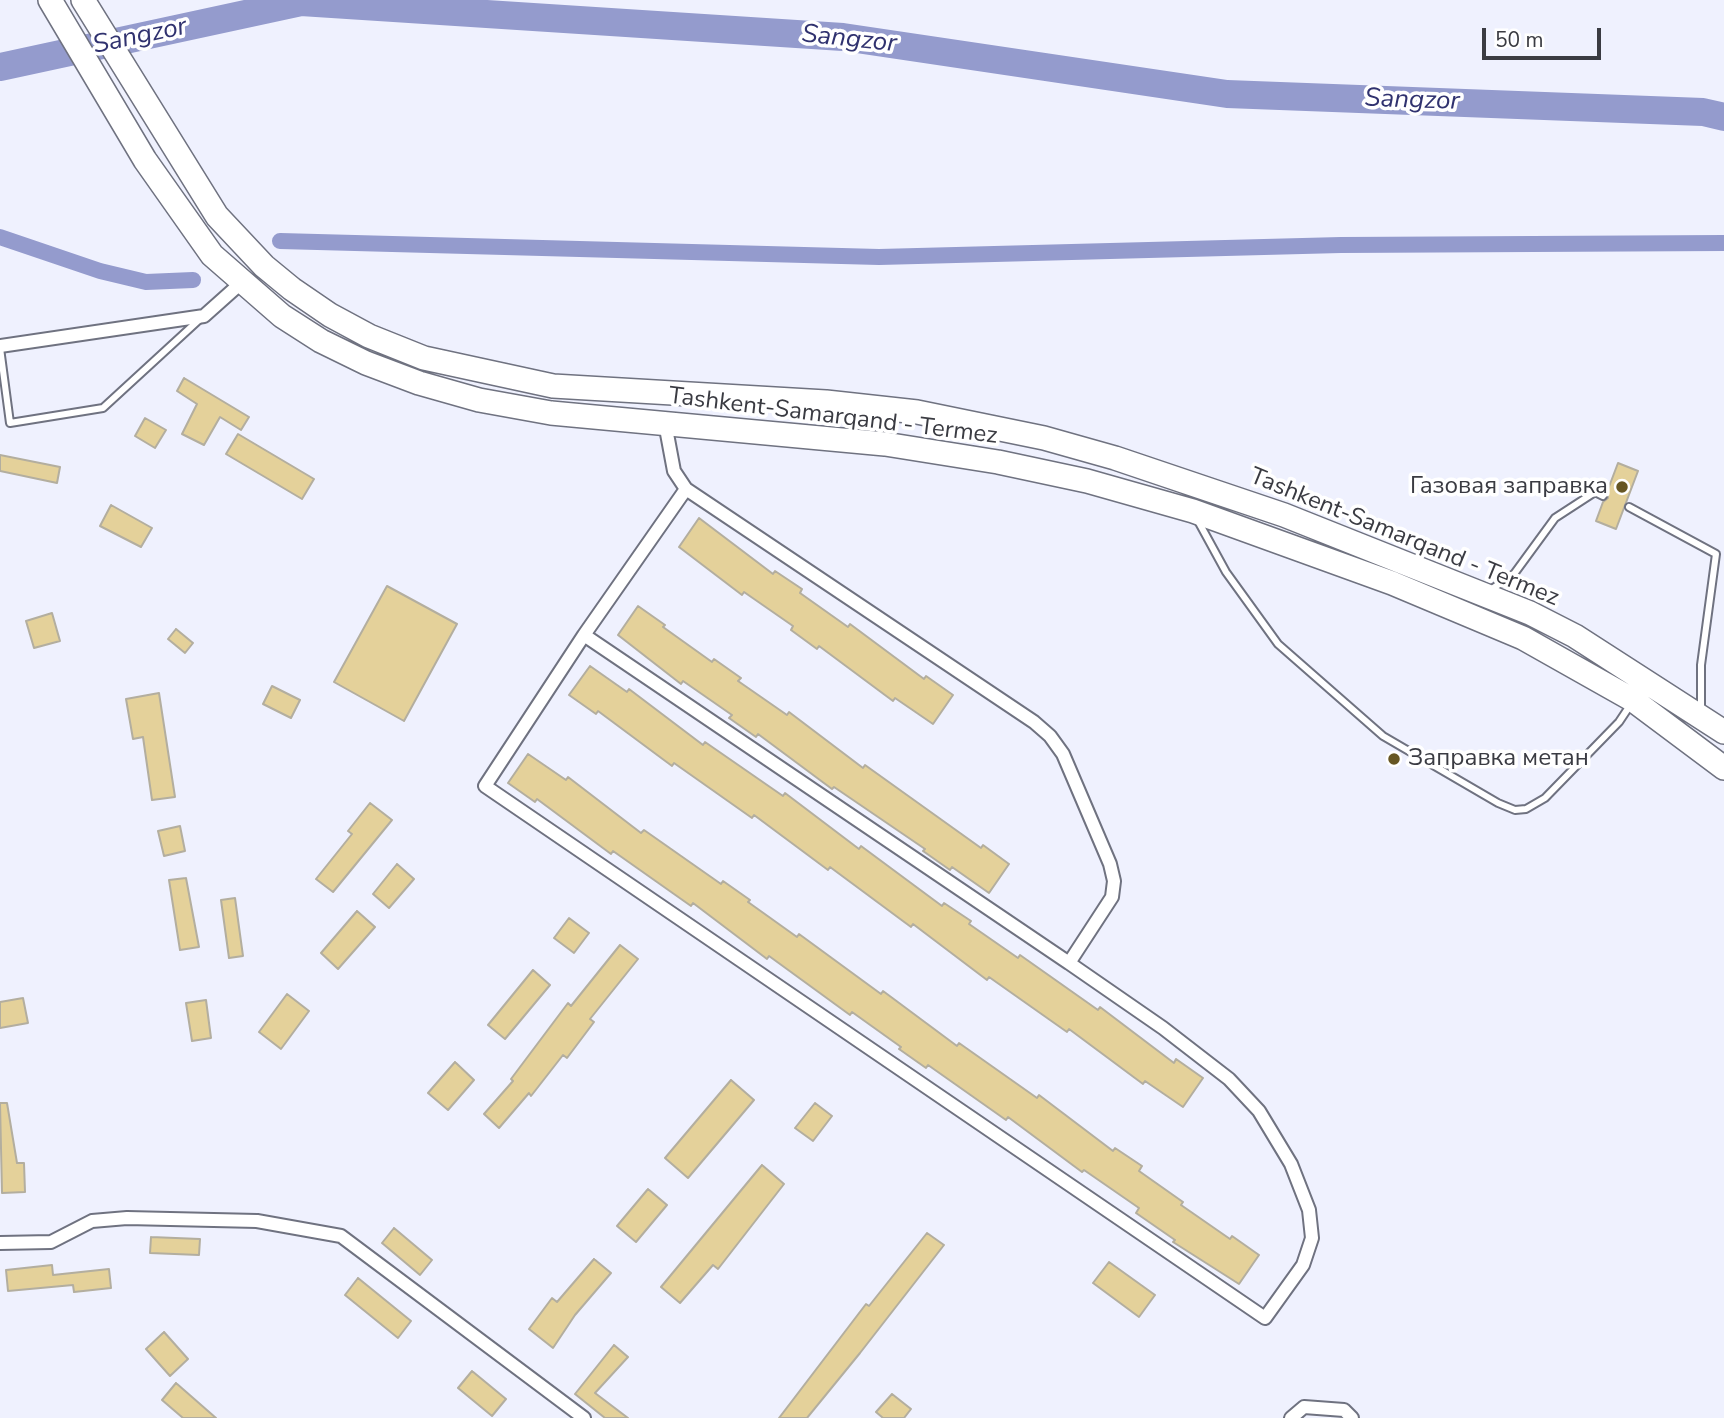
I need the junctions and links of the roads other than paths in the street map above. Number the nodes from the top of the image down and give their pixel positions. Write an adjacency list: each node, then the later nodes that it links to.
1 (50, 0): 3 (highway, Tashkent-Samarqand - Termez)
2 (83, 0): 6 (highway, Tashkent-Samarqand - Termez)
3 (241, 283): 4 (street); 7 (highway, Tashkent-Samarqand - Termez)
4 (204, 316): 5 (street); 5 (lane)
5 (0, 347)
6 (826, 402): 8 (highway); 13 (highway, Tashkent-Samarqand - Termez)
7 (666, 423): 8 (highway, Tashkent-Samarqand - Termez); 9 (street)
8 (825, 438): 12 (highway, Tashkent-Samarqand - Termez)
9 (686, 489): 14 (street); 19 (street)
10 (1603, 496): 13 (lane)
11 (1629, 507): 16 (lane)
12 (1193, 511): 15 (highway, Tashkent-Samarqand - Termez); 15 (lane)
13 (1486, 593): 16 (highway, Tashkent-Samarqand - Termez)
14 (584, 635): 19 (street); 19 (street)
15 (1633, 700): 18 (highway, Tashkent-Samarqand - Termez)
16 (1701, 717): 17 (highway, Tashkent-Samarqand - Termez)
17 (1724, 732)
18 (1724, 768)
19 (1069, 963)
20 (0, 1243): 21 (street)
21 (584, 1418)
22 (1290, 1418): 23 (street)
23 (1352, 1418)

